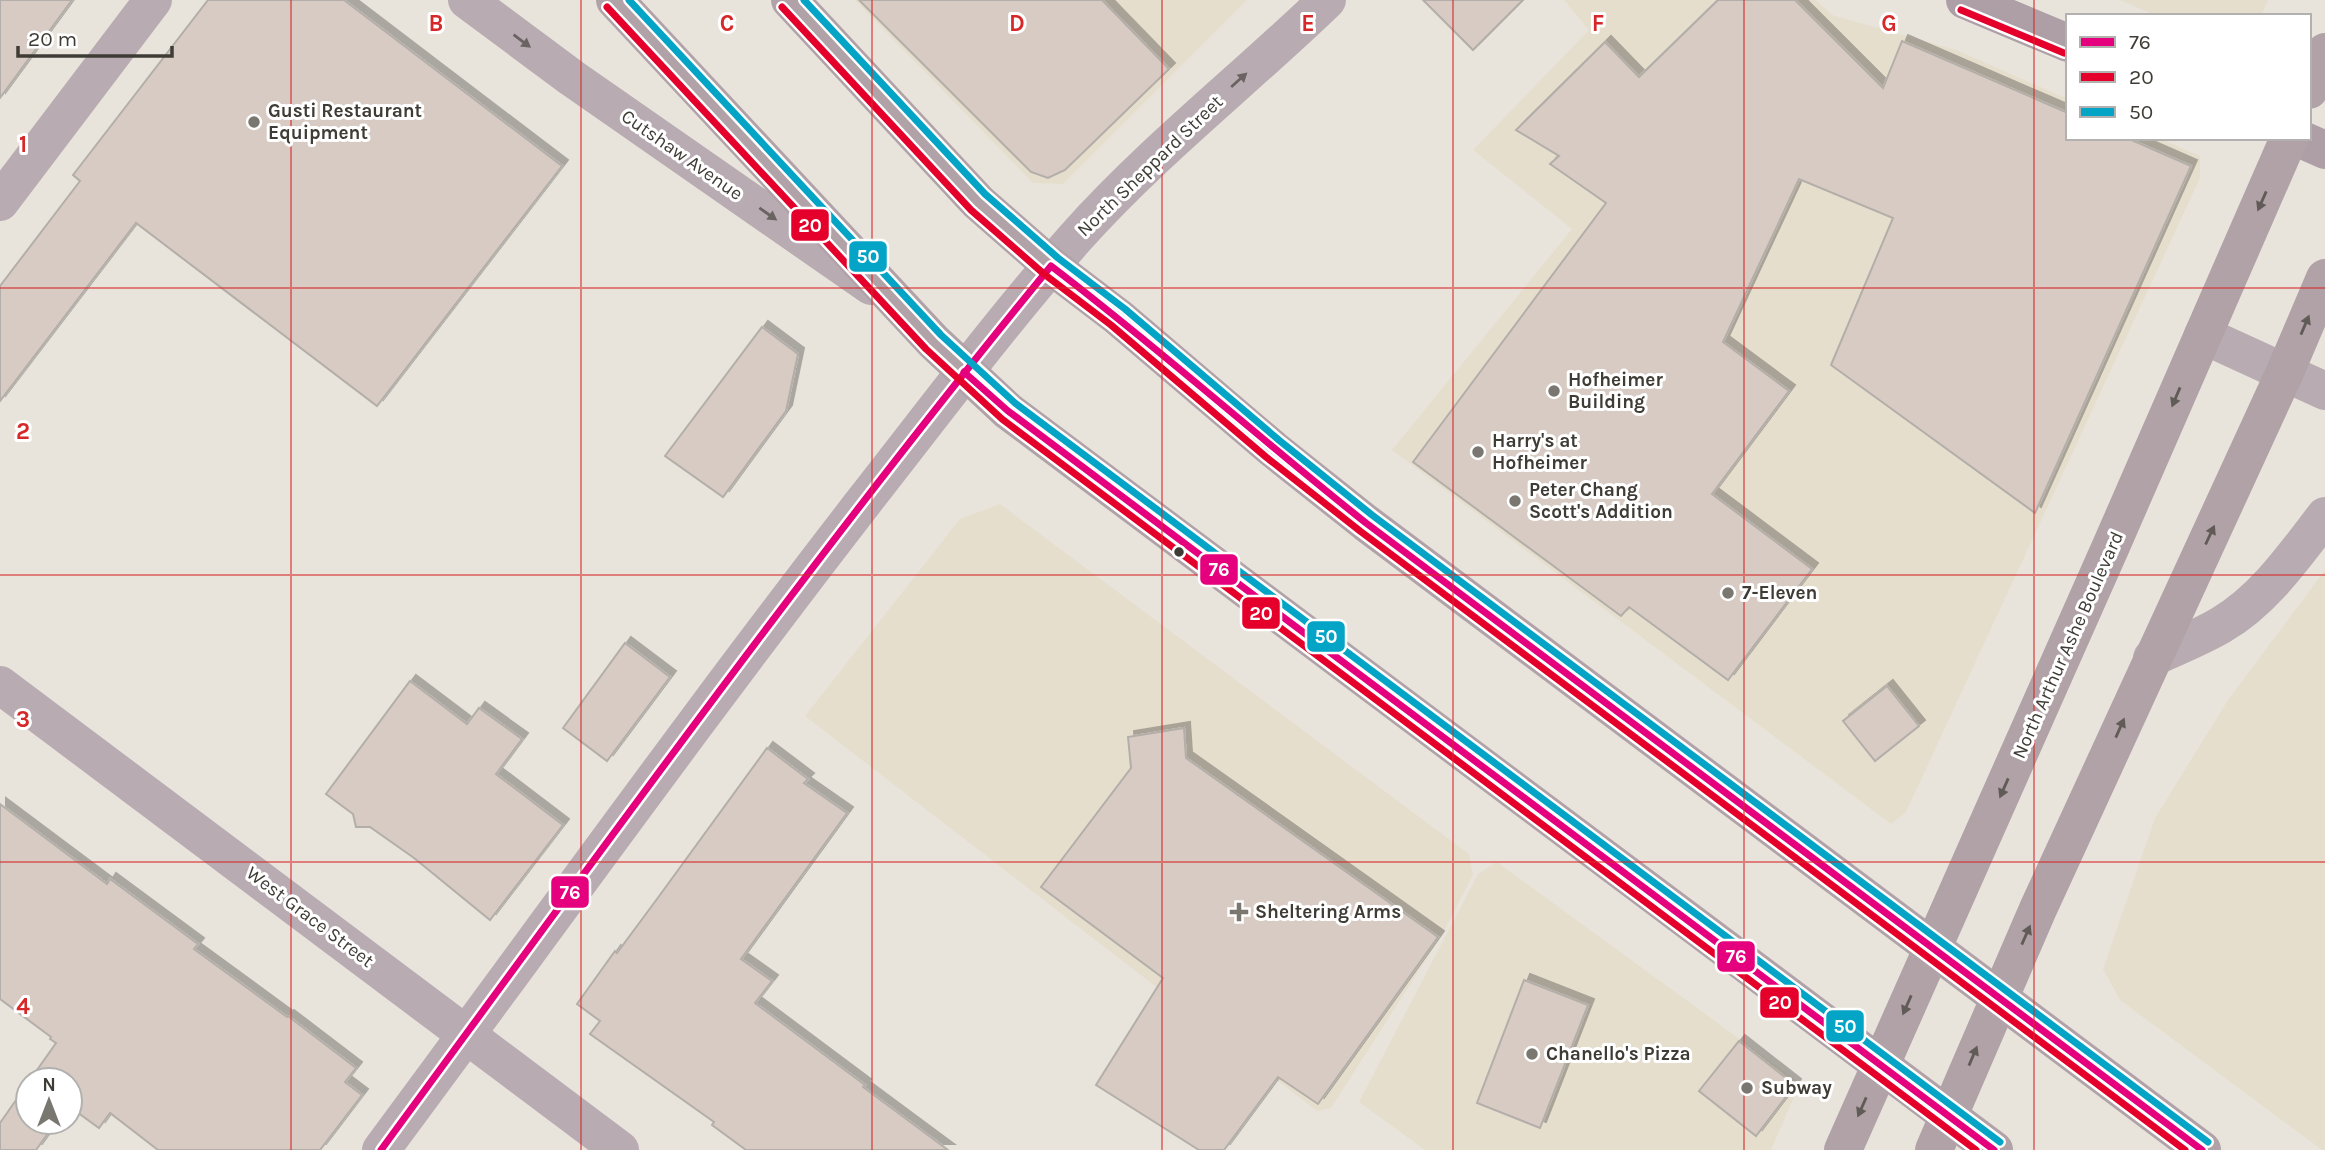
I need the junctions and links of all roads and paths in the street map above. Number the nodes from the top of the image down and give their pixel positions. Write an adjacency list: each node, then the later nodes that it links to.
1 (153, 0): 13 (street)
2 (467, 0): 16 (street, Cutshaw Avenue, one-way to 16)
3 (615, 0): 16 (main road)
4 (790, 0): 14 (main road)
5 (1327, 0): 14 (street, North Sheppard Street, one-way to 5)
6 (1965, 0): 7 (street)
7 (2066, 42)
8 (2325, 52): 9 (main road)
9 (2311, 85)
10 (2288, 140): 17 (main road, North Arthur Ashe Boulevard, one-way to 17)
11 (2302, 140): 12 (street)
12 (2325, 150)
13 (0, 202)
14 (1051, 266): 18 (street, North Sheppard Street); 24 (main road)
15 (2325, 278): 19 (main road, one-way to 15)
16 (900, 306): 18 (main road)
17 (2203, 335): 19 (street); 24 (main road, North Arthur Ashe Boulevard, one-way to 24)
18 (964, 372): 26 (street, North Sheppard Street); 27 (main road)
19 (2285, 372): 20 (street); 22 (main road, one-way to 19)
20 (2325, 391)
21 (2325, 516): 22 (street)
22 (2152, 658): 25 (main road, one-way to 22)
23 (0, 685): 26 (street, West Grace Street)
24 (1933, 947): 25 (main road); 27 (main road, North Arthur Ashe Boulevard, one-way to 27)
25 (1998, 997): 28 (main road, one-way to 25); 33 (main road)
26 (467, 1034): 29 (street, North Sheppard Street); 30 (street, West Grace Street)
27 (1881, 1064): 28 (main road); 31 (main road, North Arthur Ashe Boulevard, one-way to 31)
28 (1941, 1133): 32 (main road)
29 (381, 1150)
30 (620, 1150)
31 (1843, 1150)
32 (1994, 1150)
33 (2203, 1150)

